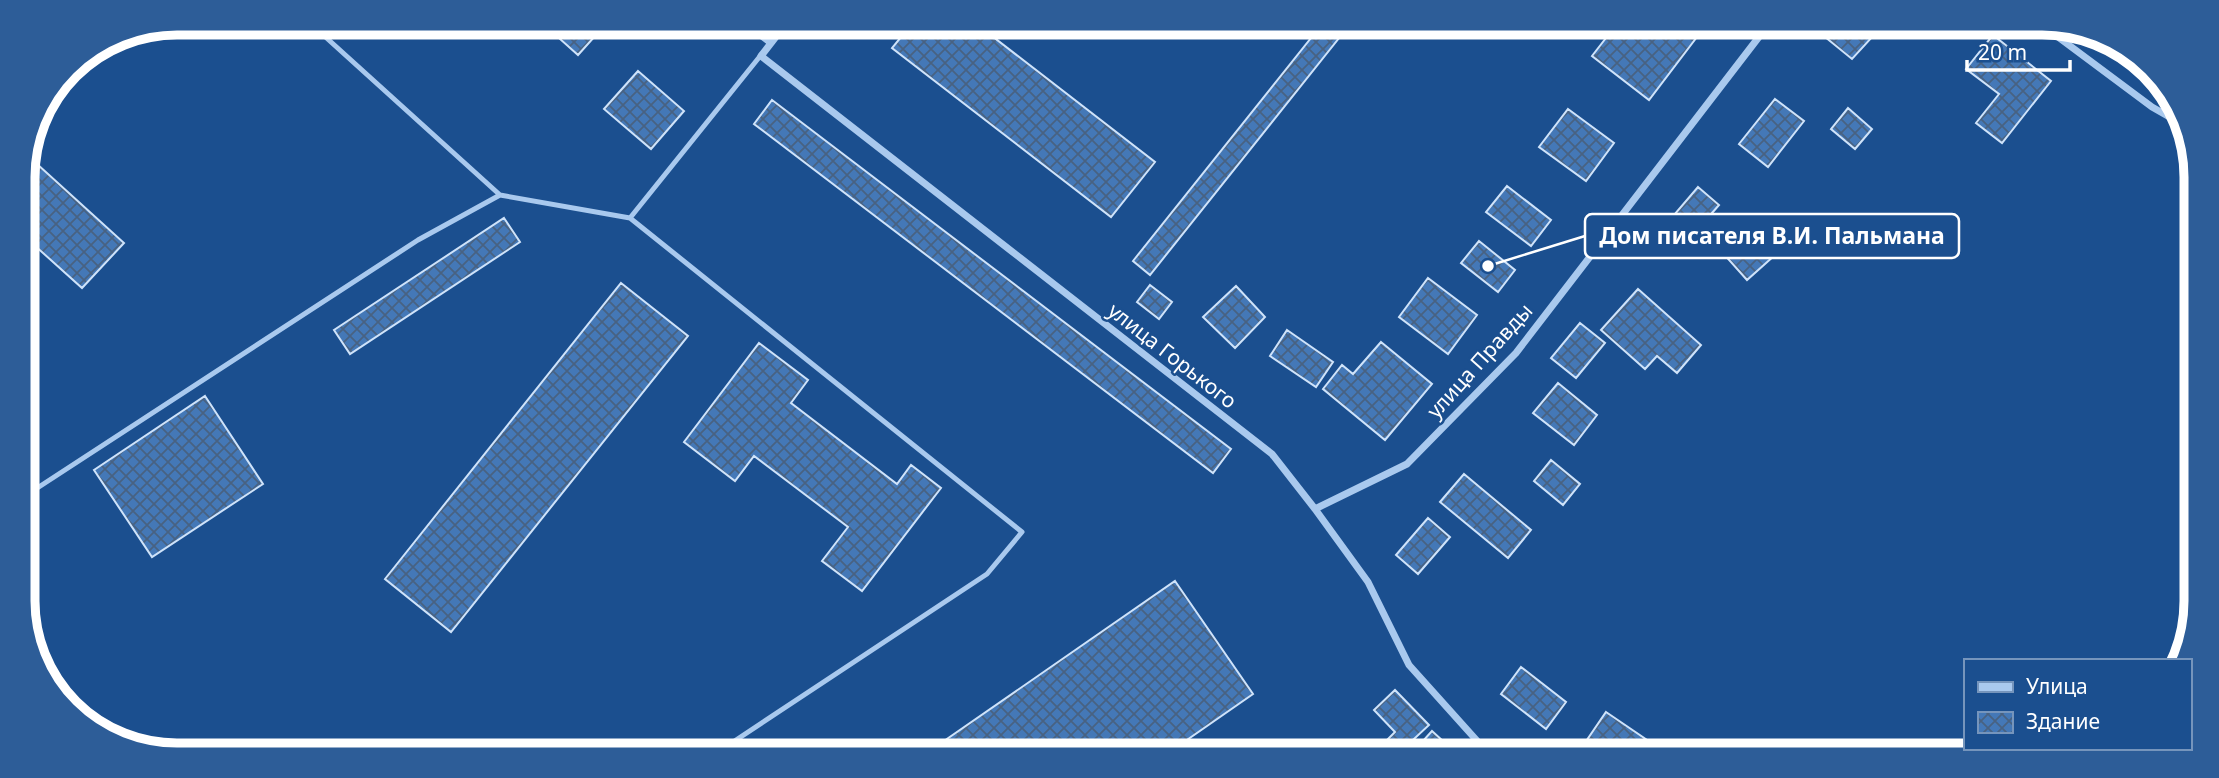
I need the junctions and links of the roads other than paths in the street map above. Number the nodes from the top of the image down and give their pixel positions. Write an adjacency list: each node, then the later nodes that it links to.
1 (323, 35): 8 (lane)
2 (760, 35): 6 (street)
3 (777, 35): 6 (street)
4 (1760, 35): 11 (street, улица Правды)
5 (2056, 36): 7 (street)
6 (771, 43): 9 (lane); 11 (street, улица Горького)
7 (2171, 118)
8 (500, 195): 9 (lane); 10 (lane)
9 (630, 218): 12 (lane)
10 (35, 489)
11 (1315, 509): 13 (street, улица Горького)
12 (733, 743)
13 (1479, 743)

